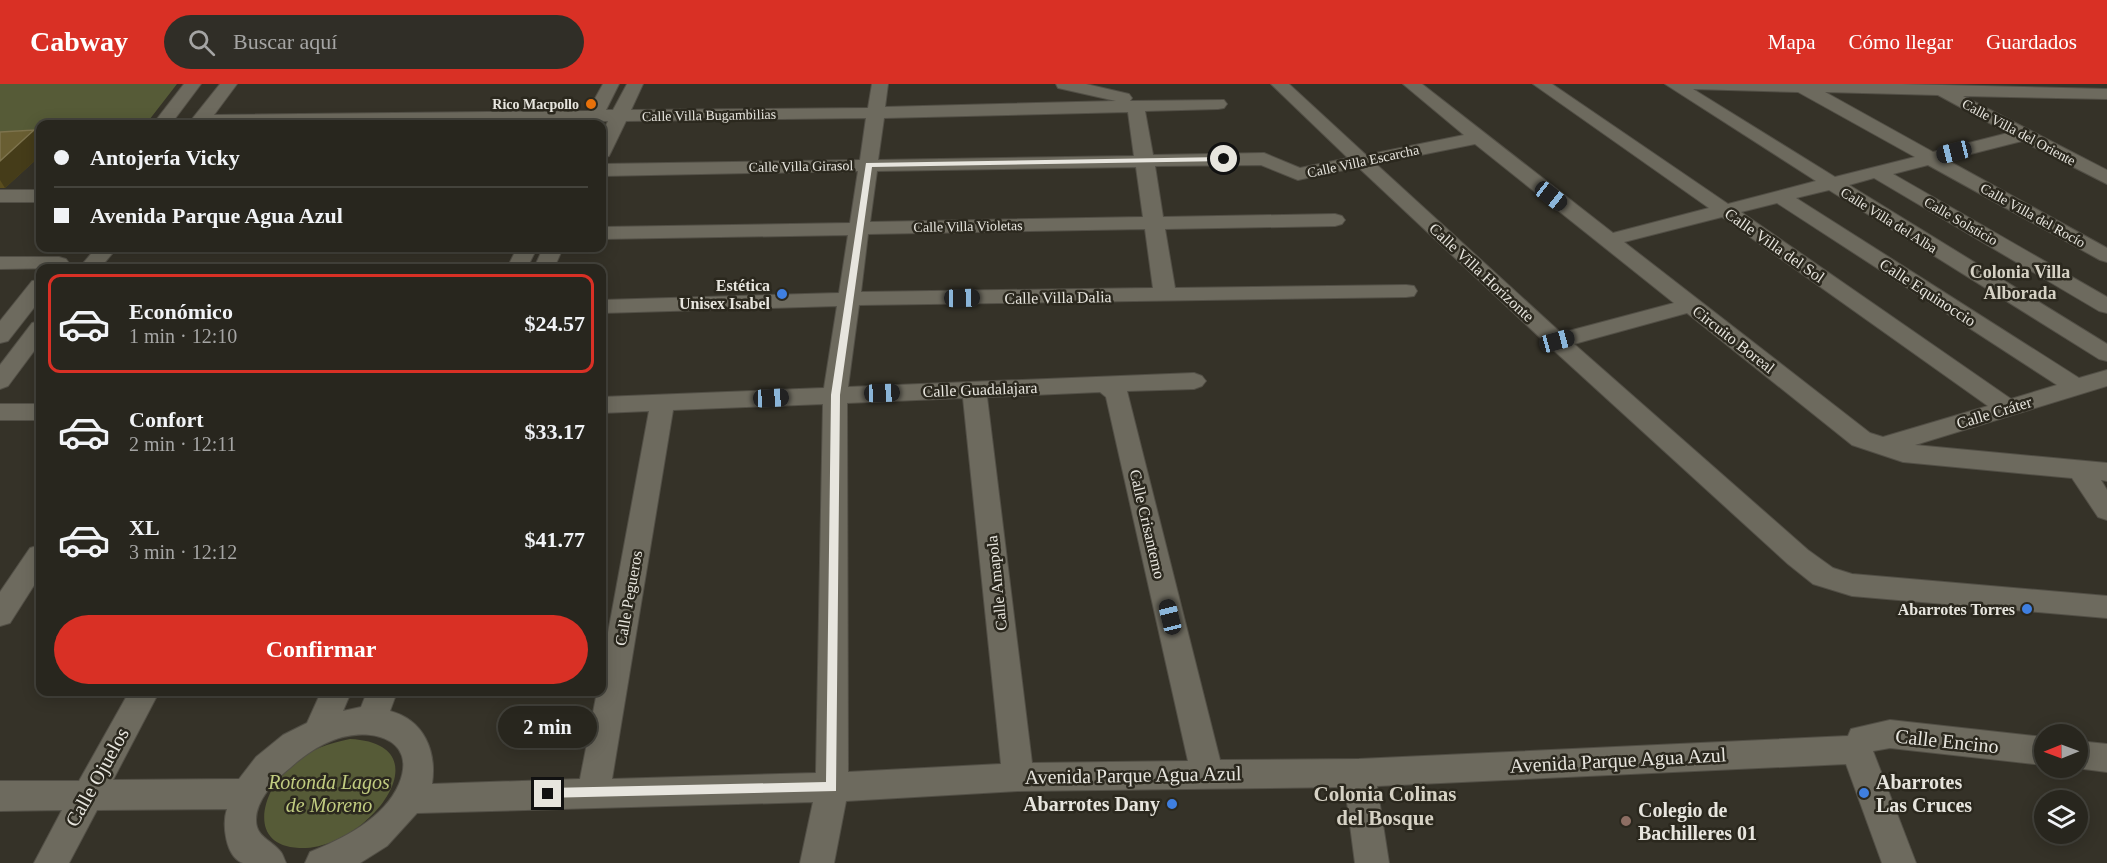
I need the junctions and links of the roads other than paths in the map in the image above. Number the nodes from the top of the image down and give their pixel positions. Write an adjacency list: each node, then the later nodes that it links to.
1 (193, 84): 22 (street)
2 (229, 84): 23 (street)
3 (611, 84): 24 (street)
4 (635, 84): 21 (street)
5 (880, 84): 20 (street)
6 (1064, 84): 18 (street)
7 (1279, 84): 30 (street, Calle Villa Horizonte)
8 (1411, 84): 26 (street, Circuito Boreal)
9 (1541, 84): 39 (street, Calle Villa del Sol)
10 (1673, 84): 35 (street, Calle Villa del Alba)
11 (1687, 84): 13 (street)
12 (2055, 84): 15 (street)
13 (1801, 86): 14 (street); 28 (street, Calle Villa del Rocío)
14 (1936, 87): 15 (street); 25 (street, Calle Villa del Oriente)
15 (2076, 93): 16 (street); 19 (street)
16 (2107, 94)
17 (1218, 104): 18 (street, Calle Villa Bugambilias)
18 (1136, 107): 20 (street, Calle Villa Bugambilias); 29 (street)
19 (2107, 107)
20 (876, 113): 21 (street, Calle Villa Bugambilias); 31 (street)
21 (619, 116): 24 (street, Calle Villa Bugambilias); 27 (street)
22 (165, 120)
23 (201, 120)
24 (592, 120)
25 (2023, 135): 28 (street); 34 (street, Calle Villa del Oriente)
26 (1477, 138): 30 (street, Calle Villa Escarcha); 44 (street, Circuito Boreal)
27 (606, 144)
28 (1931, 158): 33 (street); 46 (street, Calle Villa del Rocío)
29 (1144, 159): 30 (street, Calle Villa Escarcha); 31 (street, Calle Villa Girasol); 41 (street)
30 (1362, 160): 59 (street, Calle Villa Horizonte)
31 (868, 165): 32 (street, Calle Villa Girasol); 42 (street)
32 (606, 170)
33 (1877, 172): 35 (street); 56 (street, Calle Solsticio)
34 (2107, 178)
35 (1830, 184): 38 (street); 61 (street, Calle Villa del Alba)
36 (0, 196): 37 (street)
37 (36, 196)
38 (1779, 196): 39 (street); 66 (street, Calle Equinoccio)
39 (1726, 211): 44 (street); 71 (street, Calle Villa del Sol)
40 (1335, 220): 41 (street, Calle Villa Violetas)
41 (1154, 222): 42 (street, Calle Villa Violetas); 52 (street)
42 (859, 228): 43 (street, Calle Villa Violetas); 53 (street)
43 (606, 233)
44 (1608, 240): 54 (street, Circuito Boreal)
45 (103, 252): 49 (street)
46 (2107, 256)
47 (62, 260): 48 (street)
48 (0, 263)
49 (93, 264)
50 (36, 291): 57 (street)
51 (1406, 291): 52 (street, Calle Villa Dalia)
52 (1165, 295): 53 (street, Calle Villa Dalia)
53 (849, 299): 55 (street, Calle Villa Dalia); 68 (street)
54 (1690, 305): 59 (street); 74 (street, Circuito Boreal)
55 (606, 306)
56 (2107, 306)
57 (0, 336)
58 (35, 336): 60 (street); 63 (street)
59 (1557, 341): 79 (street, Calle Villa Horizonte)
60 (0, 344)
61 (2107, 354)
62 (2107, 378): 66 (street, Calle Cráter)
63 (0, 381)
64 (1194, 381): 65 (street, Calle Guadalajara)
65 (1106, 385): 67 (street, Calle Guadalajara); 89 (street, Calle Crisantemo)
66 (2076, 387): 71 (street, Calle Cráter)
67 (974, 390): 68 (street, Calle Guadalajara); 91 (street, Calle Amapola)
68 (836, 395): 70 (street, Calle Guadalajara); 92 (street)
69 (606, 405): 70 (street, Calle Guadalajara)
70 (662, 405): 93 (street, Calle Pegueros)
71 (2007, 408): 74 (street, Calle Cráter)
72 (0, 412): 73 (street)
73 (36, 412)
74 (1881, 447): 75 (street, Circuito Boreal)
75 (2080, 470): 76 (street, Circuito Boreal); 77 (street)
76 (2107, 472)
77 (2107, 510)
78 (36, 561): 80 (street)
79 (2107, 607)
80 (0, 615)
81 (142, 696): 94 (street, Calle Ojuelos)
82 (334, 696): 84 (street)
83 (377, 706): 84 (street); 97 (street)
84 (320, 729): 95 (street)
85 (1857, 750): 86 (street, Calle Encino); 90 (street, Avenida Parque Agua Azul); 103 (street)
86 (2034, 750)
87 (2088, 756): 88 (street)
88 (2107, 758)
89 (1207, 773): 90 (street, Avenida Parque Agua Azul); 91 (street, Avenida Parque Agua Azul)
90 (1359, 773): 102 (street)
91 (1018, 777): 92 (street, Avenida Parque Agua Azul)
92 (832, 787): 93 (street, Avenida Parque Agua Azul); 101 (street)
93 (594, 792): 97 (street, Avenida Parque Agua Azul)
94 (88, 793): 95 (street); 96 (street); 98 (street, Calle Ojuelos)
95 (247, 794): 99 (street)
96 (0, 796)
97 (408, 799): 100 (street)
98 (51, 863)
99 (268, 863)
100 (322, 863)
101 (817, 863)
102 (1372, 863)
103 (1899, 863)

